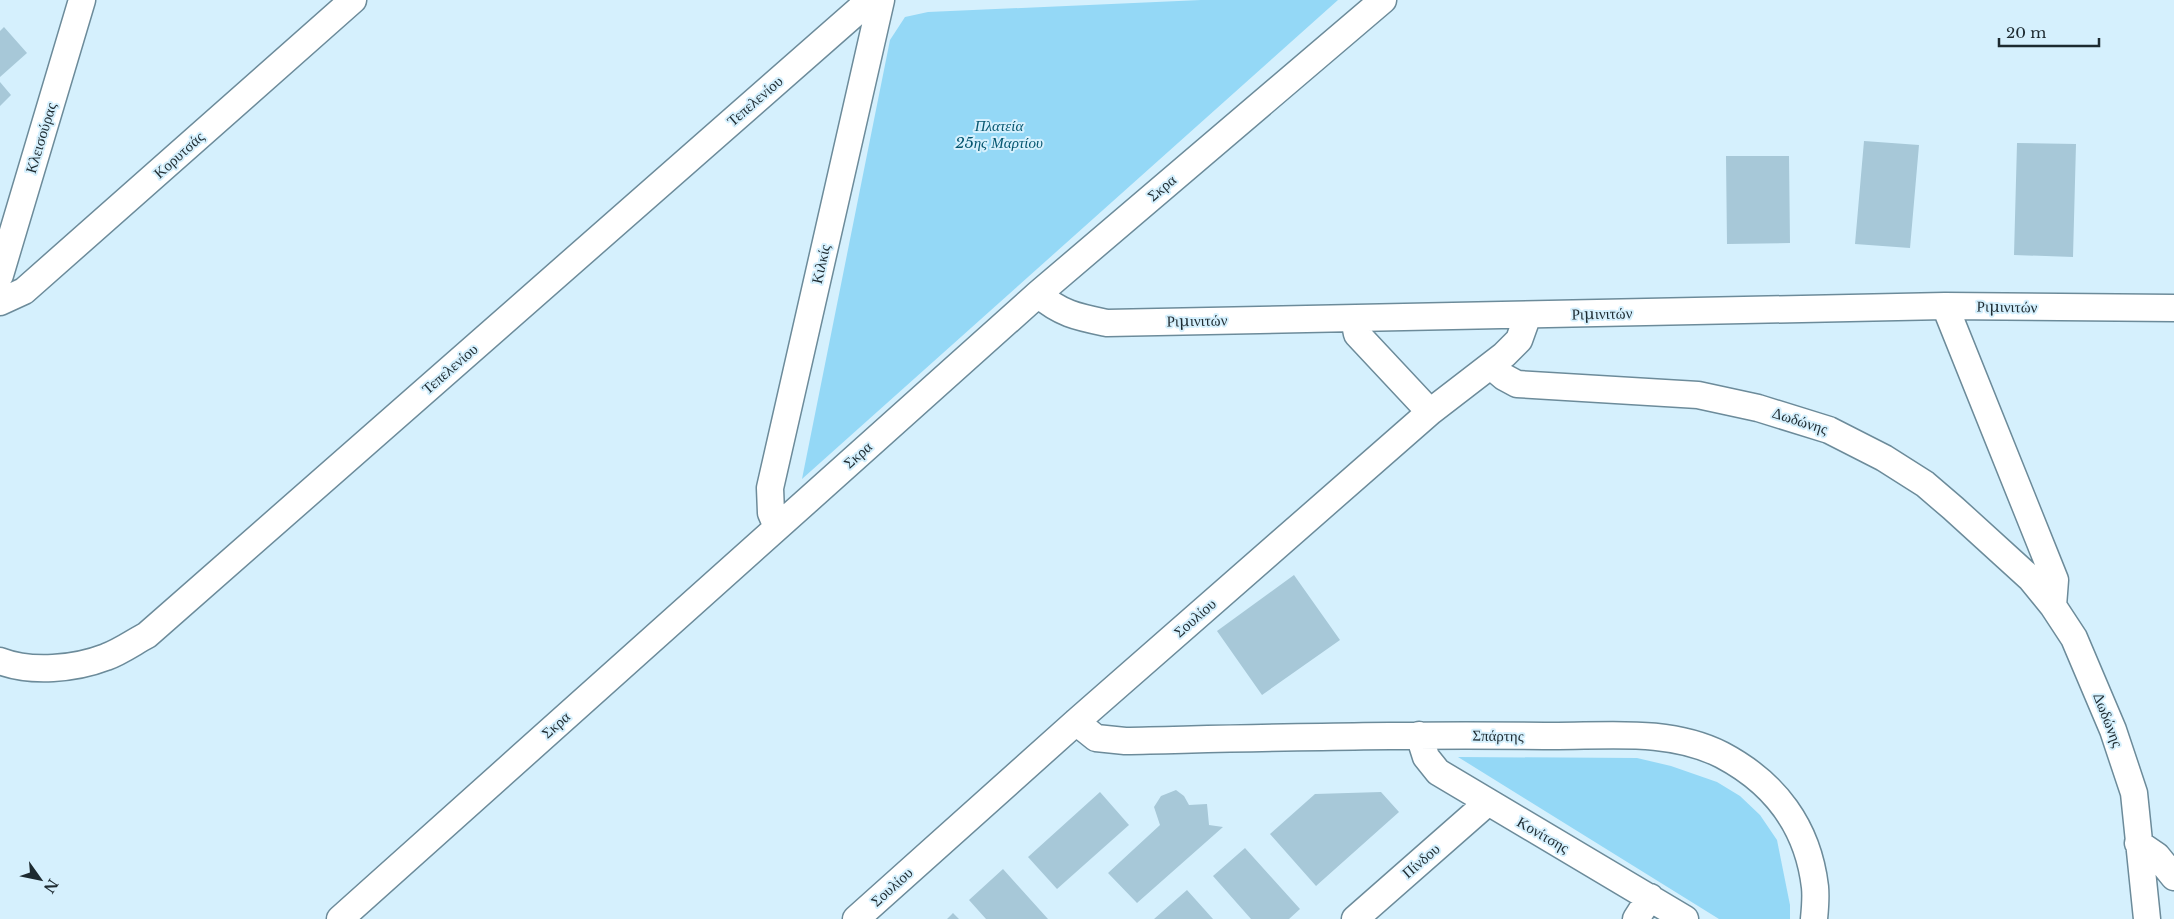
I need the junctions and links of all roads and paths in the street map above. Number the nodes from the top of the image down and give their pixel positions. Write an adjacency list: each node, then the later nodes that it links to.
1 (82, 0): 6 (street, Κλεισούρας)
2 (353, 0): 8 (street, Κορυτσάς)
3 (870, 0): 17 (street, Τεπελενίου)
4 (881, 0): 15 (street, Κιλκίς)
5 (1382, 0): 7 (street, Σκρα)
6 (0, 275)
7 (1038, 294): 12 (street, Ριμινιτών); 15 (street, Σκρα)
8 (0, 302)
9 (1945, 306): 10 (street, Ριμινιτών); 11 (street, Ριμινιτών); 16 (street)
10 (2174, 308)
11 (1528, 315): 12 (street, Ριμινιτών); 13 (street, Σουλίου)
12 (1354, 319): 14 (street)
13 (1491, 366): 14 (street, Σουλίου); 16 (street, Δωδώνης)
14 (1430, 412): 18 (street, Σουλίου)
15 (777, 527): 24 (street, Σκρα)
16 (2053, 606): 21 (street, Δωδώνης)
17 (0, 661)
18 (1076, 722): 19 (street, Σπάρτης); 25 (street, Σουλίου)
19 (1419, 735): 20 (street, Κονίτσης); 29 (street, Σπάρτης)
20 (1488, 803): 23 (street, Κονίτσης); 26 (street, Πίνδου)
21 (2138, 843): 22 (street); 30 (street, Δωδώνης)
22 (2174, 877)
23 (1650, 897): 27 (street); 28 (street, Κονίτσης)
24 (340, 919)
25 (856, 919)
26 (1355, 919)
27 (1636, 919)
28 (1684, 919)
29 (1814, 919)
30 (2147, 919)

